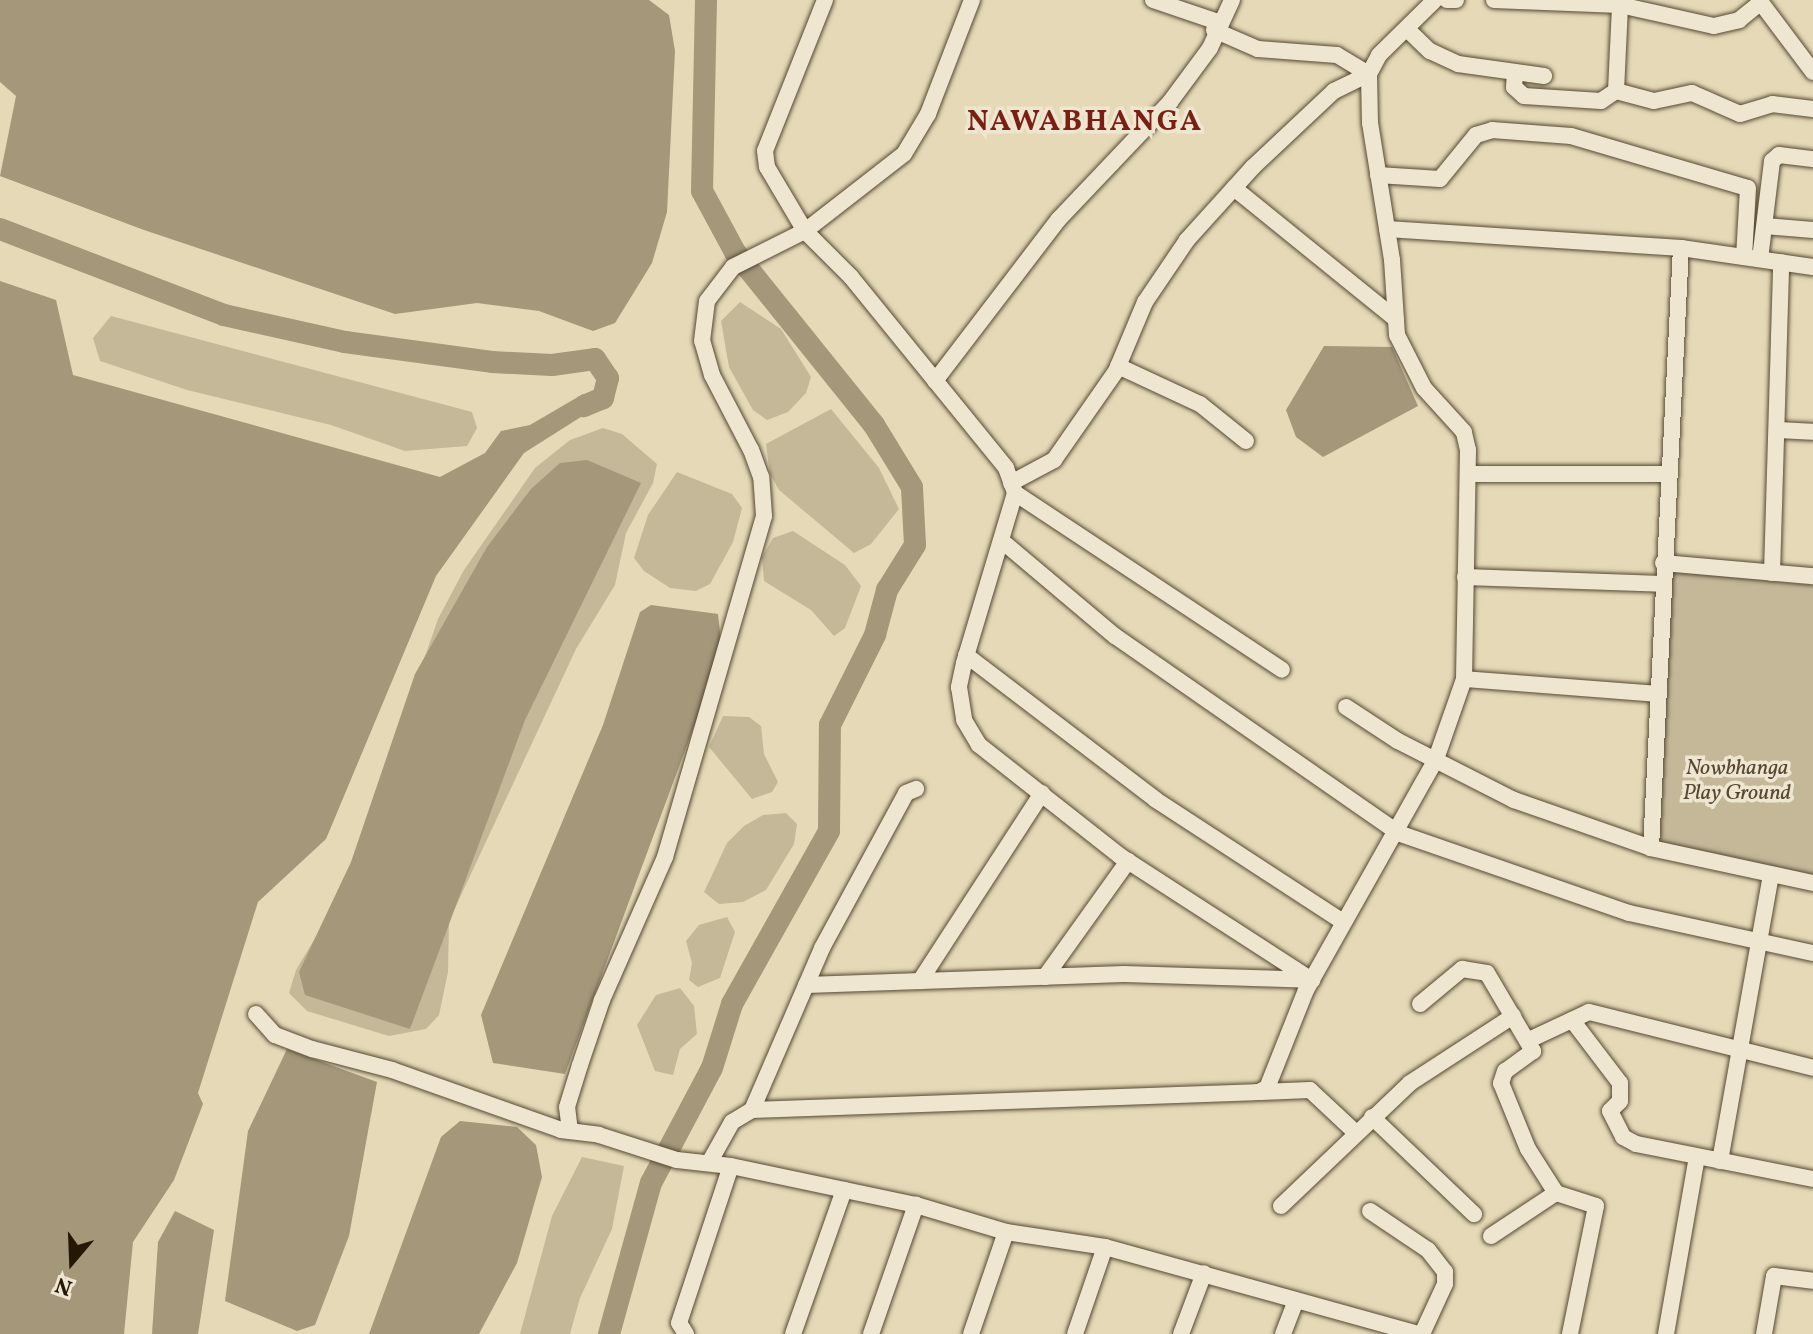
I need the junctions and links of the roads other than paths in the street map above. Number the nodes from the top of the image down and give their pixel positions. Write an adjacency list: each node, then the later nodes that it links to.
1 (825, 0): 25 (street)
2 (972, 0): 25 (street)
3 (1153, 0): 11 (street)
4 (1232, 0): 11 (street)
5 (1435, 0): 12 (street)
6 (1447, 0): 7 (street)
7 (1456, 0)
8 (1494, 0): 10 (street)
9 (1760, 1): 10 (street); 13 (street)
10 (1614, 3): 17 (street)
11 (1216, 26): 15 (street); 32 (street)
12 (1409, 31): 14 (street); 15 (street)
13 (1813, 72)
14 (1515, 73): 16 (street); 17 (street)
15 (1369, 74): 20 (street); 21 (street)
16 (1544, 76)
17 (1616, 91): 18 (street)
18 (1813, 109)
19 (1813, 159): 22 (street)
20 (1378, 175): 23 (street); 27 (street)
21 (1234, 188): 30 (street); 31 (street)
22 (1765, 226): 24 (street); 27 (street)
23 (1387, 229): 26 (street); 30 (street)
24 (1813, 230)
25 (805, 231): 32 (street); 75 (street)
26 (1681, 248): 27 (street); 37 (street)
27 (1752, 258): 28 (street)
28 (1781, 262): 29 (street); 33 (street)
29 (1813, 267)
30 (1396, 319): 36 (street)
31 (1118, 366): 35 (street); 38 (street)
32 (935, 381): 38 (street)
33 (1777, 430): 34 (street); 41 (street)
34 (1813, 432)
35 (1246, 441)
36 (1468, 474): 37 (street); 43 (street)
37 (1667, 474): 40 (street)
38 (1013, 488): 39 (street); 46 (street)
39 (1002, 541): 45 (street); 53 (street)
40 (1663, 563): 41 (street); 44 (street)
41 (1772, 573): 42 (street)
42 (1813, 576)
43 (1465, 577): 44 (street); 47 (street)
44 (1662, 584): 48 (street)
45 (966, 655): 52 (street); 58 (street)
46 (1282, 670)
47 (1464, 679): 48 (street); 50 (street)
48 (1657, 694): 54 (street)
49 (1346, 707): 50 (street)
50 (1436, 759): 53 (street); 54 (street)
51 (916, 789): 64 (street)
52 (1042, 793): 55 (street); 63 (street)
53 (1398, 833): 58 (street); 59 (street)
54 (1651, 848): 56 (street)
55 (1128, 861): 61 (street); 62 (street)
56 (1771, 874): 57 (street); 59 (street)
57 (1813, 883)
58 (1343, 922): 62 (street)
59 (1760, 942): 60 (street); 70 (street)
60 (1813, 953)
61 (1045, 977): 62 (street); 63 (street)
62 (1312, 980): 72 (street)
63 (920, 981): 64 (street)
64 (806, 985): 73 (street)
65 (1420, 1004): 67 (street)
66 (256, 1014): 75 (street)
67 (1513, 1016): 69 (street); 74 (street)
68 (1572, 1020): 69 (street); 70 (street); 77 (street)
69 (1529, 1040): 83 (street)
70 (1740, 1053): 71 (street); 78 (street)
71 (1813, 1068)
72 (1259, 1092): 73 (street); 76 (street)
73 (752, 1110): 79 (street)
74 (1372, 1117): 76 (street); 87 (street)
75 (570, 1131): 79 (street)
76 (1355, 1132): 85 (street)
77 (1697, 1157): 78 (street); 104 (street)
78 (1720, 1161): 81 (street)
79 (709, 1163): 80 (street)
80 (731, 1166): 82 (street); 95 (street)
81 (1813, 1179)
82 (844, 1190): 84 (street); 96 (street)
83 (1556, 1193): 89 (street); 103 (street)
84 (916, 1205): 88 (street); 97 (street)
85 (1281, 1206)
86 (1370, 1211): 102 (street)
87 (1474, 1214)
88 (1006, 1232): 90 (street); 98 (street)
89 (1491, 1236)
90 (1105, 1247): 91 (street); 99 (street)
91 (1204, 1273): 93 (street); 100 (street)
92 (1813, 1281): 105 (street)
93 (1295, 1302): 94 (street); 101 (street)
94 (1387, 1331): 102 (street)
95 (686, 1334)
96 (793, 1334)
97 (871, 1334)
98 (971, 1334)
99 (1075, 1334)
100 (1181, 1334)
101 (1283, 1334)
102 (1420, 1334)
103 (1570, 1334)
104 (1666, 1334)
105 (1764, 1334)

